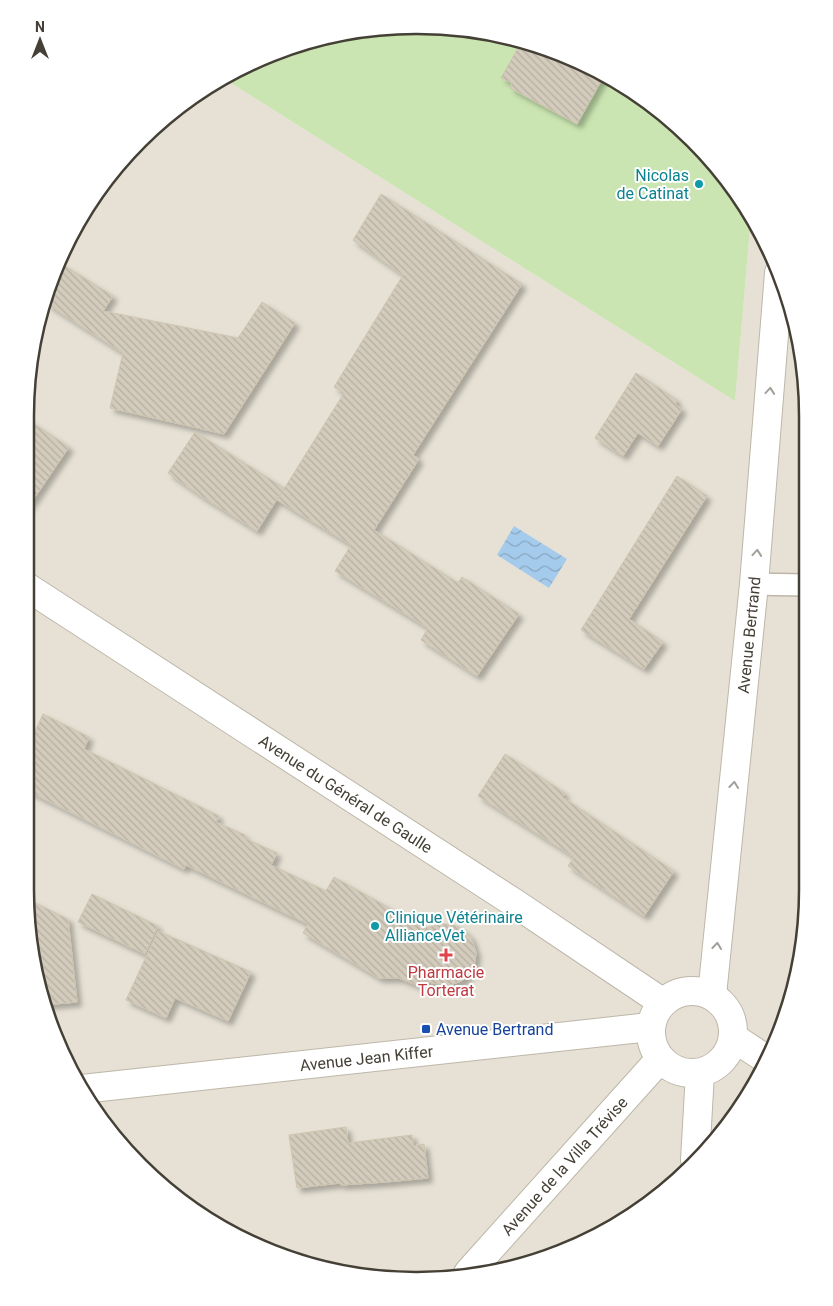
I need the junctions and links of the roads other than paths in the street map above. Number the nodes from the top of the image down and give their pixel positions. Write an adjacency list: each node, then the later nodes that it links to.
1 (778, 290): 2 (street, Avenue Bertrand, one-way to 1)
2 (754, 584): 3 (lane); 5 (street, Avenue Bertrand, one-way to 2)
3 (799, 585)
4 (34, 592): 6 (street, Avenue du Général de Gaulle)
5 (712, 995): 6 (street); 8 (street)
6 (662, 1002): 7 (street)
7 (650, 1027): 10 (street); 12 (street, Avenue Jean Kiffer)
8 (734, 1038): 9 (street); 11 (street)
9 (761, 1056)
10 (660, 1059): 11 (street); 14 (street, Avenue de la Villa Trévise)
11 (700, 1073): 13 (street)
12 (89, 1088)
13 (696, 1151)
14 (473, 1268)

